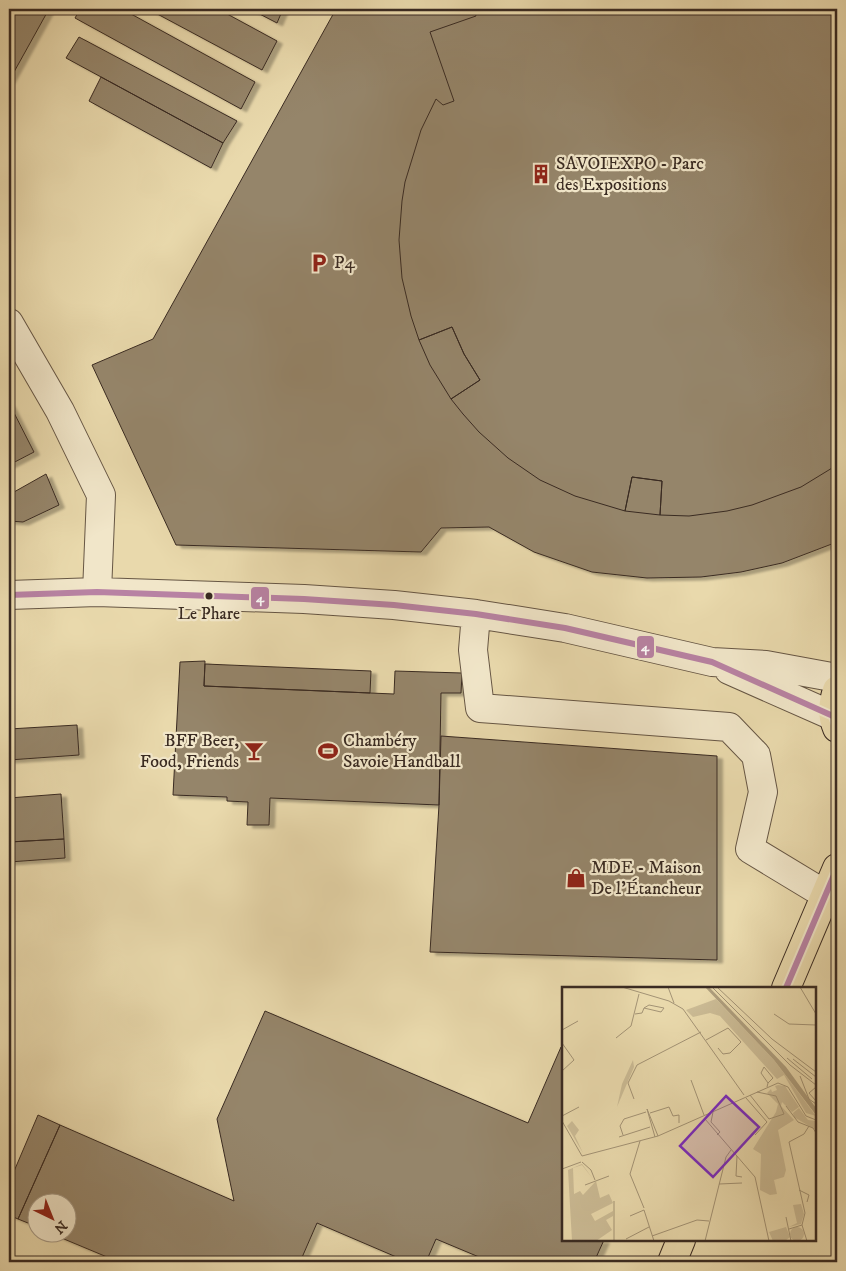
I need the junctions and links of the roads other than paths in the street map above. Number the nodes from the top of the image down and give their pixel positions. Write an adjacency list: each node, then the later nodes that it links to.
1 (9, 324): 2 (street)
2 (97, 592): 3 (street); 4 (street)
3 (9, 594)
4 (476, 614): 5 (street); 10 (street)
5 (712, 662): 6 (street); 8 (street)
6 (837, 678)
7 (837, 690): 8 (main road)
8 (835, 722)
9 (837, 868): 10 (main road)
10 (826, 895): 11 (main road)
11 (786, 987)
12 (681, 1241): 13 (main road)
13 (672, 1262)

